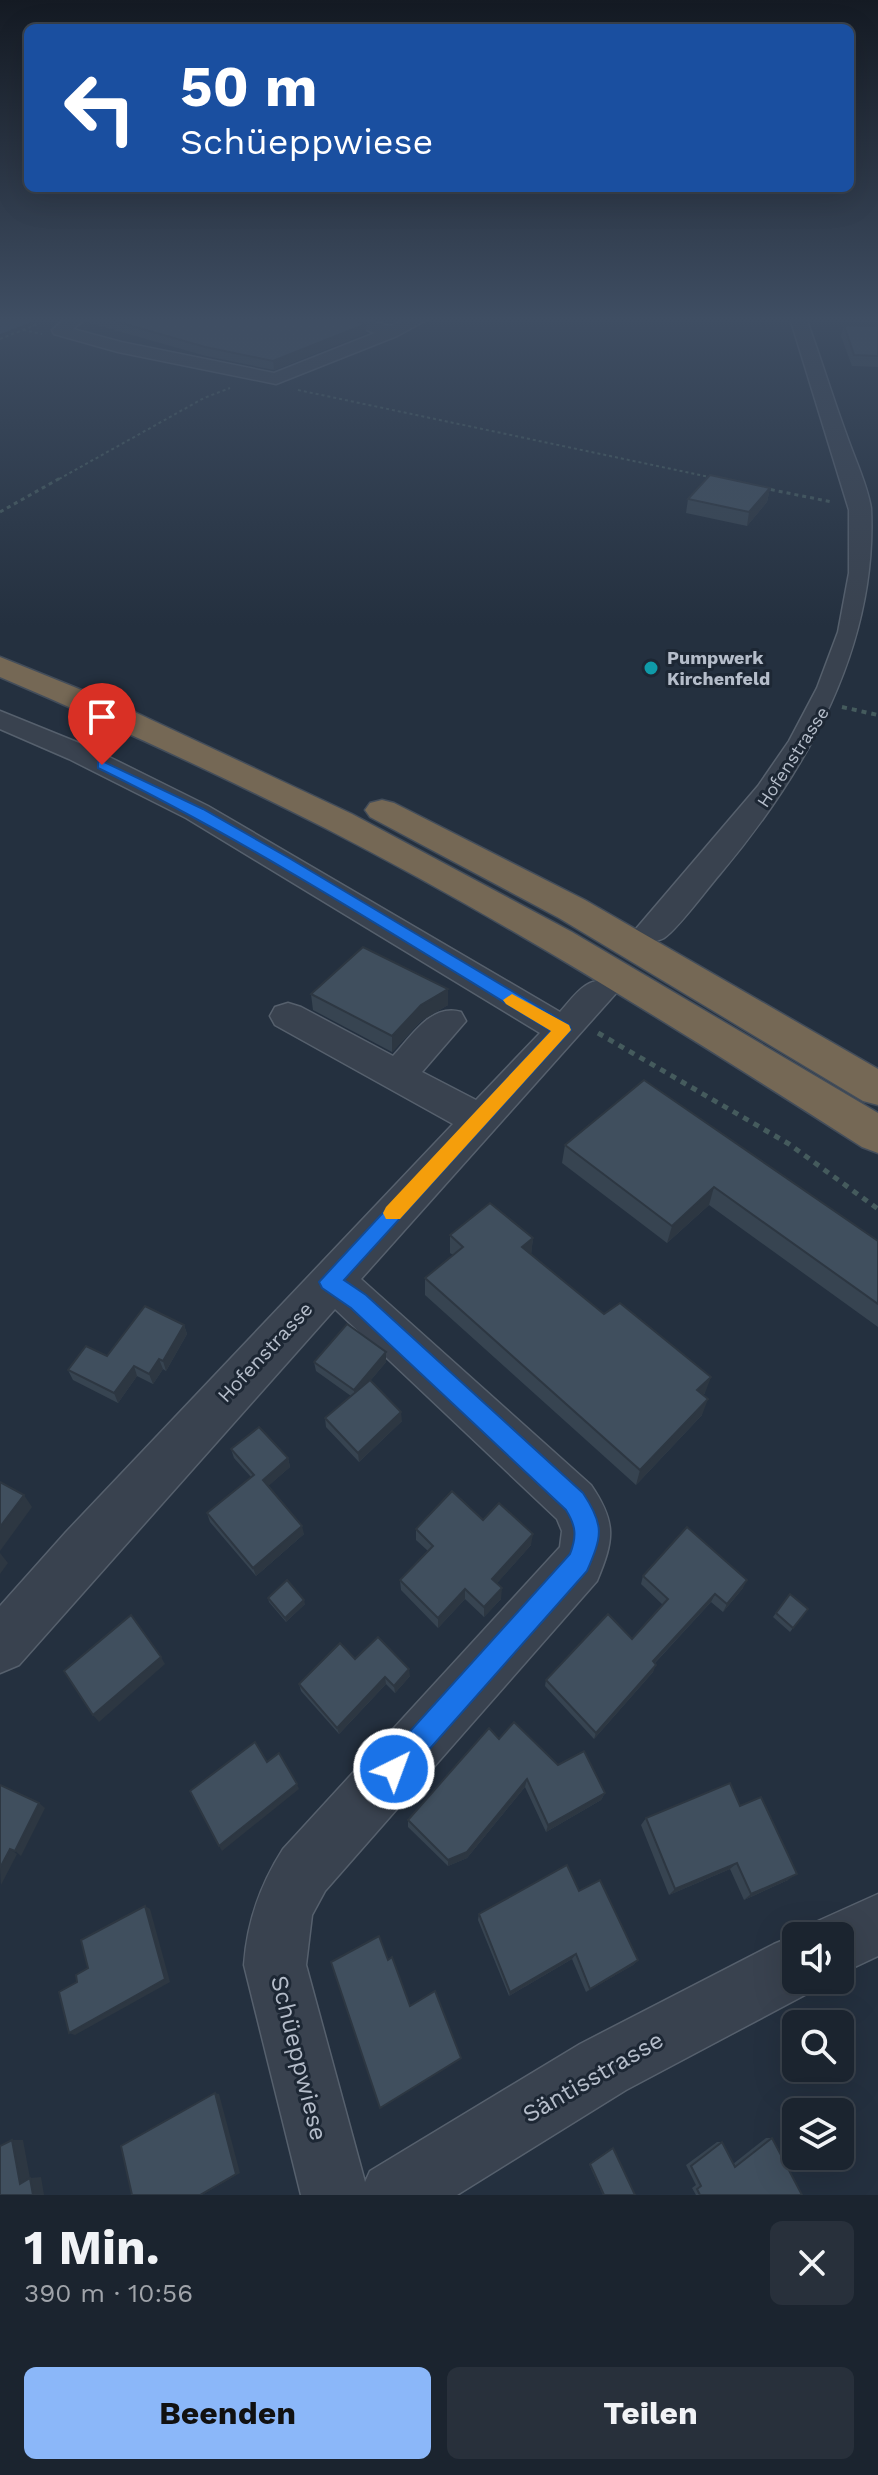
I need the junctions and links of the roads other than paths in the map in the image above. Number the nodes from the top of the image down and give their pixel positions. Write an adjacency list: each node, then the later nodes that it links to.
1 (831, 420): 5 (street, Hofenstrasse)
2 (0, 640): 11 (highway)
3 (0, 666): 13 (highway)
4 (0, 719): 9 (street)
5 (652, 930)
6 (600, 991): 9 (street, Hofenstrasse)
7 (288, 1016): 10 (street)
8 (448, 1021): 10 (street)
9 (568, 1025): 12 (street, Hofenstrasse)
10 (397, 1075): 12 (street)
11 (878, 1089)
12 (479, 1120): 14 (street, Hofenstrasse)
13 (878, 1135)
14 (330, 1282): 15 (street, Hofenstrasse); 19 (street, Schüeppwiese)
15 (0, 1646)
16 (878, 1924): 17 (street)
17 (854, 1936)
18 (782, 1973): 20 (street, Säntisstrasse)
19 (335, 2195)
20 (394, 2195)

